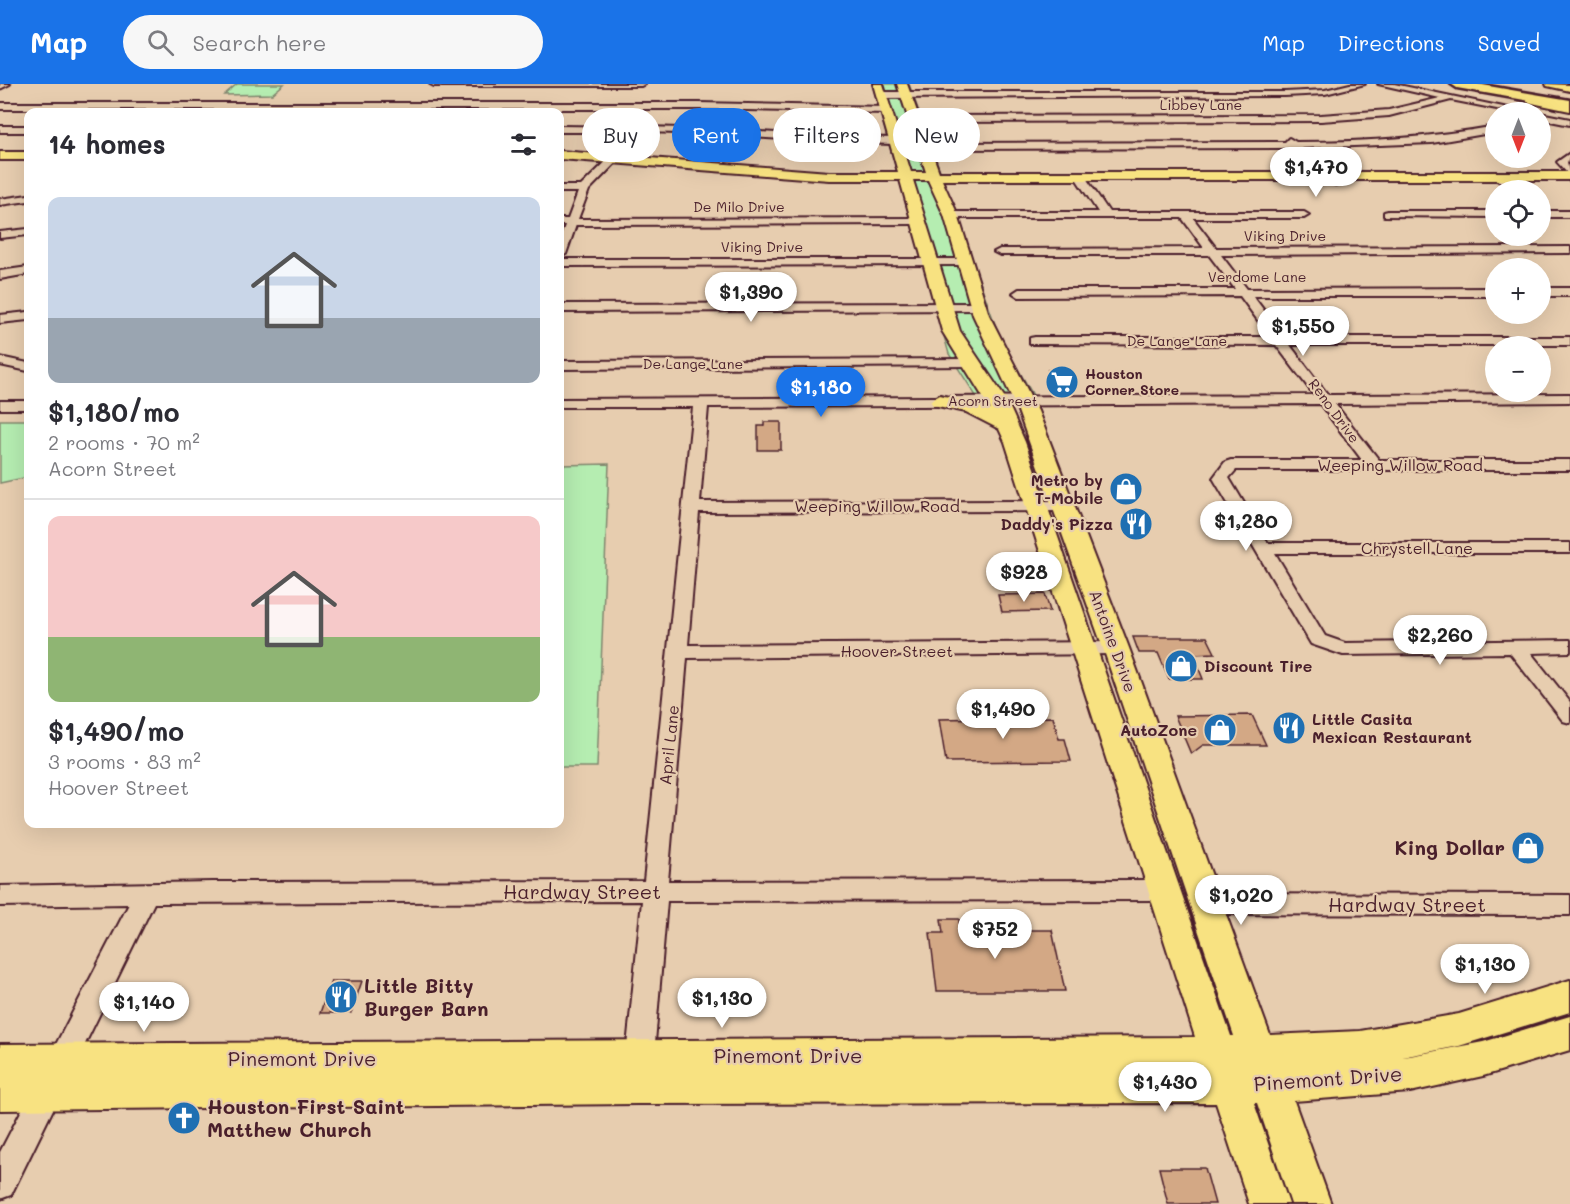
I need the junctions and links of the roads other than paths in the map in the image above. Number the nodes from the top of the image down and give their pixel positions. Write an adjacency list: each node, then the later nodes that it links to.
1 (6, 84): 16 (street)
2 (434, 84): 3 (street)
3 (530, 84): 4 (street)
4 (640, 84)
5 (1145, 84): 21 (street)
6 (1224, 84): 19 (street)
7 (1361, 84): 19 (street)
8 (1382, 84): 23 (street)
9 (1449, 84): 24 (main road)
10 (1457, 84): 24 (highway)
11 (1480, 84): 24 (highway)
12 (1500, 84): 24 (highway)
13 (1518, 84): 24 (highway)
14 (1538, 84): 24 (highway)
15 (1551, 84): 24 (main road)
16 (0, 87)
17 (880, 89): 18 (street); 32 (main road)
18 (904, 89): 21 (street); 31 (main road, Antoine Drive)
19 (1237, 94): 21 (street); 25 (street)
20 (646, 95): 30 (street); 32 (street)
21 (1155, 95)
22 (345, 97): 29 (street)
23 (1450, 98): 26 (street); 34 (street, Libbey Lane)
24 (1570, 98)
25 (1245, 102)
26 (1485, 105)
27 (0, 106): 28 (street)
28 (221, 108)
29 (333, 108)
30 (354, 108)
31 (910, 108)
32 (886, 110): 44 (main road)
33 (1253, 110): 34 (street)
34 (1262, 118): 36 (street, Libbey Lane); 46 (street)
35 (1551, 118): 37 (street)
36 (980, 119)
37 (1570, 122)
38 (0, 129): 39 (street)
39 (24, 129)
40 (564, 129): 41 (street)
41 (582, 129)
42 (660, 129): 45 (street)
43 (1485, 131): 46 (street)
44 (893, 134)
45 (893, 141)
46 (1293, 145): 47 (street); 62 (street)
47 (980, 146)
48 (564, 155): 52 (main road)
49 (0, 156): 50 (main road)
50 (24, 156)
51 (1570, 156): 61 (street)
52 (582, 158)
53 (564, 161): 54 (main road)
54 (582, 161)
55 (609, 162): 69 (street)
56 (621, 162): 64 (main road)
57 (900, 162): 64 (main road)
58 (929, 162): 65 (main road, Antoine Drive)
59 (0, 167): 60 (main road)
60 (24, 167)
61 (1570, 174): 63 (main road)
62 (1331, 179): 63 (main road); 66 (main road)
63 (1504, 179): 67 (main road)
64 (905, 180): 65 (main road); 82 (main road)
65 (935, 180): 66 (main road); 79 (main road, Antoine Drive)
66 (1082, 180): 73 (street)
67 (1570, 182)
68 (564, 189): 69 (street)
69 (584, 189): 83 (street)
70 (24, 199): 71 (street)
71 (0, 202)
72 (1551, 211): 77 (street)
73 (1105, 214): 79 (street); 80 (street)
74 (1388, 214): 75 (street)
75 (1485, 214)
76 (1551, 214): 77 (street)
77 (1556, 214): 78 (street)
78 (1570, 214)
79 (951, 215): 92 (main road, Antoine Drive)
80 (1185, 215): 81 (street); 89 (street, Reno Drive)
81 (1304, 215)
82 (918, 221): 83 (street, De Milo Drive); 91 (main road)
83 (565, 222)
84 (24, 232): 85 (street)
85 (0, 235)
86 (1545, 246): 87 (street)
87 (1551, 250): 88 (street, Viking Drive); 89 (street, Viking Drive); 94 (street)
88 (1570, 250)
89 (1212, 251): 90 (street, Viking Drive); 97 (street, Reno Drive)
90 (1000, 252)
91 (930, 261): 92 (street, Viking Drive); 93 (street, Viking Drive); 103 (main road)
92 (964, 261): 104 (main road, Antoine Drive)
93 (564, 263)
94 (1570, 264)
95 (24, 272): 96 (street)
96 (0, 275)
97 (1245, 292): 98 (street, Verdome Lane); 101 (street, Verdome Lane); 108 (street, Reno Drive)
98 (1485, 292)
99 (1551, 292): 100 (street)
100 (1570, 292)
101 (1018, 293)
102 (564, 308): 103 (street)
103 (943, 308): 104 (street); 111 (main road)
104 (979, 308): 117 (main road, Antoine Drive)
105 (24, 316): 106 (street)
106 (0, 319)
107 (1035, 341): 108 (street, De Lange Lane)
108 (1282, 341): 109 (street, De Lange Lane); 114 (street, Reno Drive)
109 (1570, 341)
110 (0, 361): 113 (street)
111 (969, 363): 112 (street, De Lange Lane); 117 (main road)
112 (564, 365)
113 (24, 366)
114 (1324, 398): 115 (street, Acorn Street); 117 (street, Acorn Street); 123 (street, Reno Drive)
115 (1570, 398)
116 (940, 401): 117 (street, Acorn Street); 119 (street, Acorn Street); 122 (main road)
117 (1010, 401): 122 (main road, Antoine Drive); 126 (main road, Antoine Drive)
118 (564, 403): 119 (street, Acorn Street)
119 (701, 403): 127 (street, April Lane)
120 (0, 405): 121 (street)
121 (24, 405)
122 (1007, 425): 125 (main road, Antoine Drive)
123 (1374, 465): 124 (street, Weeping Willow Road); 128 (street, Weeping Willow Road)
124 (1570, 465)
125 (1035, 506): 126 (street, Weeping Willow Road); 127 (street, Weeping Willow Road); 133 (main road, Antoine Drive)
126 (1063, 506): 132 (main road, Antoine Drive)
127 (690, 507): 134 (street, April Lane)
128 (1264, 548): 129 (street, Chrystell Lane); 130 (street)
129 (1570, 548)
130 (1515, 646): 131 (street); 135 (street)
131 (1570, 646)
132 (1116, 648): 133 (street, Hoover Street); 137 (main road, Antoine Drive)
133 (1082, 649): 134 (street, Hoover Street); 136 (main road, Antoine Drive)
134 (678, 652): 139 (street, April Lane)
135 (1570, 716)
136 (1133, 796): 137 (main road); 138 (main road, Antoine Drive)
137 (1169, 798): 142 (main road, Antoine Drive)
138 (1165, 890): 139 (street, Hardway Street); 148 (main road, Antoine Drive)
139 (654, 892): 140 (street, Hardway Street); 149 (street, April Lane)
140 (147, 893): 141 (street, Hardway Street); 150 (street)
141 (0, 896)
142 (1207, 904): 143 (street, Hardway Street); 147 (main road, Antoine Drive)
143 (1570, 905)
144 (1555, 1001): 145 (main road); 147 (main road, Pinemont Drive)
145 (1569, 1034): 147 (main road, Pinemont Drive)
146 (0, 1061): 150 (main road, Pinemont Drive)
147 (1263, 1068): 148 (main road, Pinemont Drive); 154 (main road, Antoine Drive)
148 (1225, 1069): 149 (main road, Pinemont Drive); 153 (main road, Antoine Drive)
149 (639, 1072): 150 (main road, Pinemont Drive)
150 (56, 1076): 151 (main road, Pinemont Drive); 152 (street)
151 (0, 1092)
152 (0, 1184)
153 (1269, 1204)
154 (1311, 1204)

